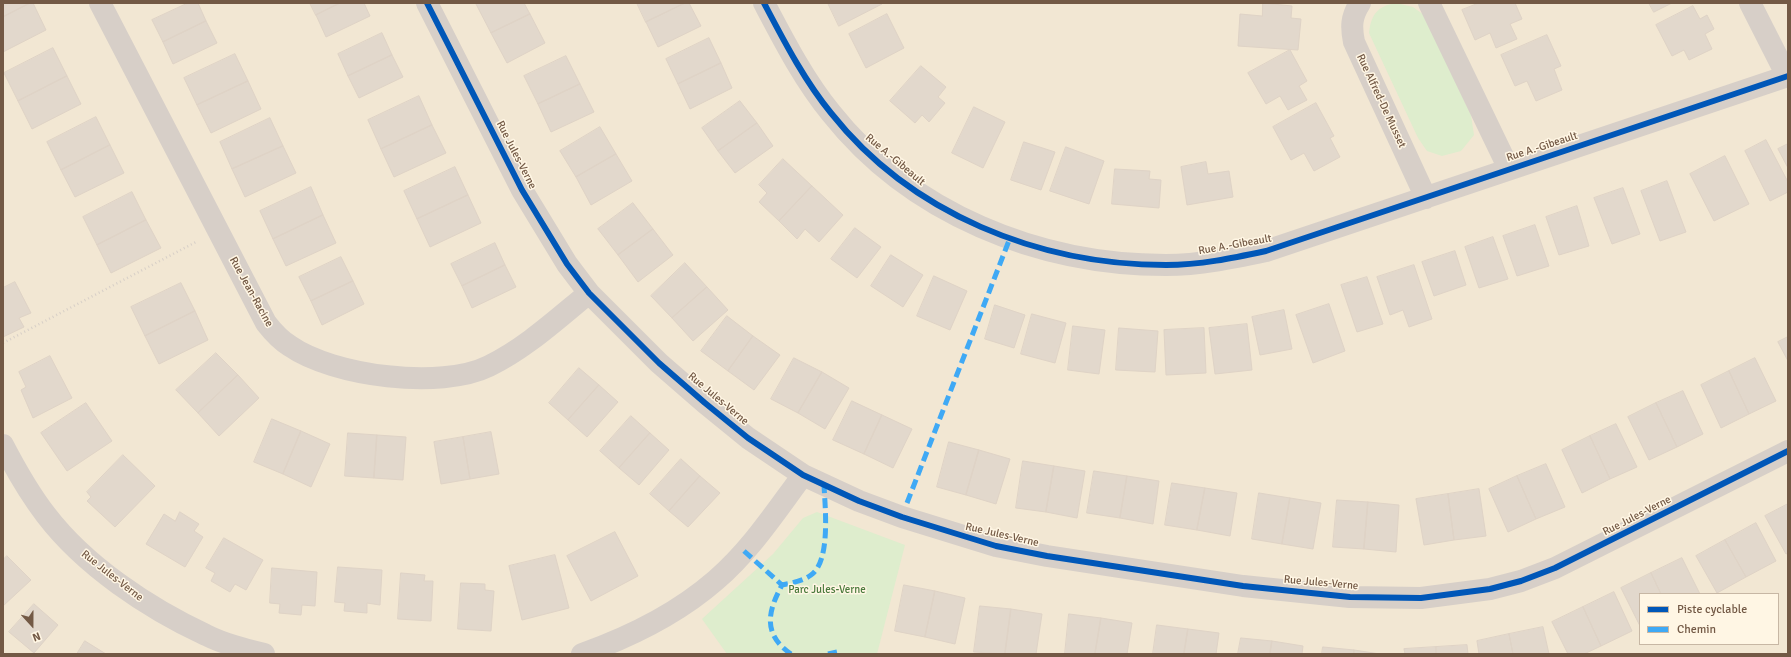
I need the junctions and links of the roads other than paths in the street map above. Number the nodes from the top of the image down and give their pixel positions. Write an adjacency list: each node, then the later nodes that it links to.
1 (100, 3): 10 (street, Rue Jean-Racine)
2 (427, 3): 10 (street, Rue Jules-Verne)
3 (764, 3): 9 (street, Rue A.-Gibeault)
4 (1360, 3): 9 (street, Rue Alfred-De Musset)
5 (1429, 3): 8 (street)
6 (1750, 3): 7 (street)
7 (1788, 76): 8 (street, Rue A.-Gibeault)
8 (1509, 169): 9 (street, Rue A.-Gibeault)
9 (1426, 198)
10 (589, 293): 13 (street, Rue Jules-Verne)
11 (3, 445): 14 (street, Rue Jules-Verne)
12 (1788, 451): 13 (street, Rue Jules-Verne)
13 (803, 475): 15 (street)
14 (264, 654)
15 (582, 654)

